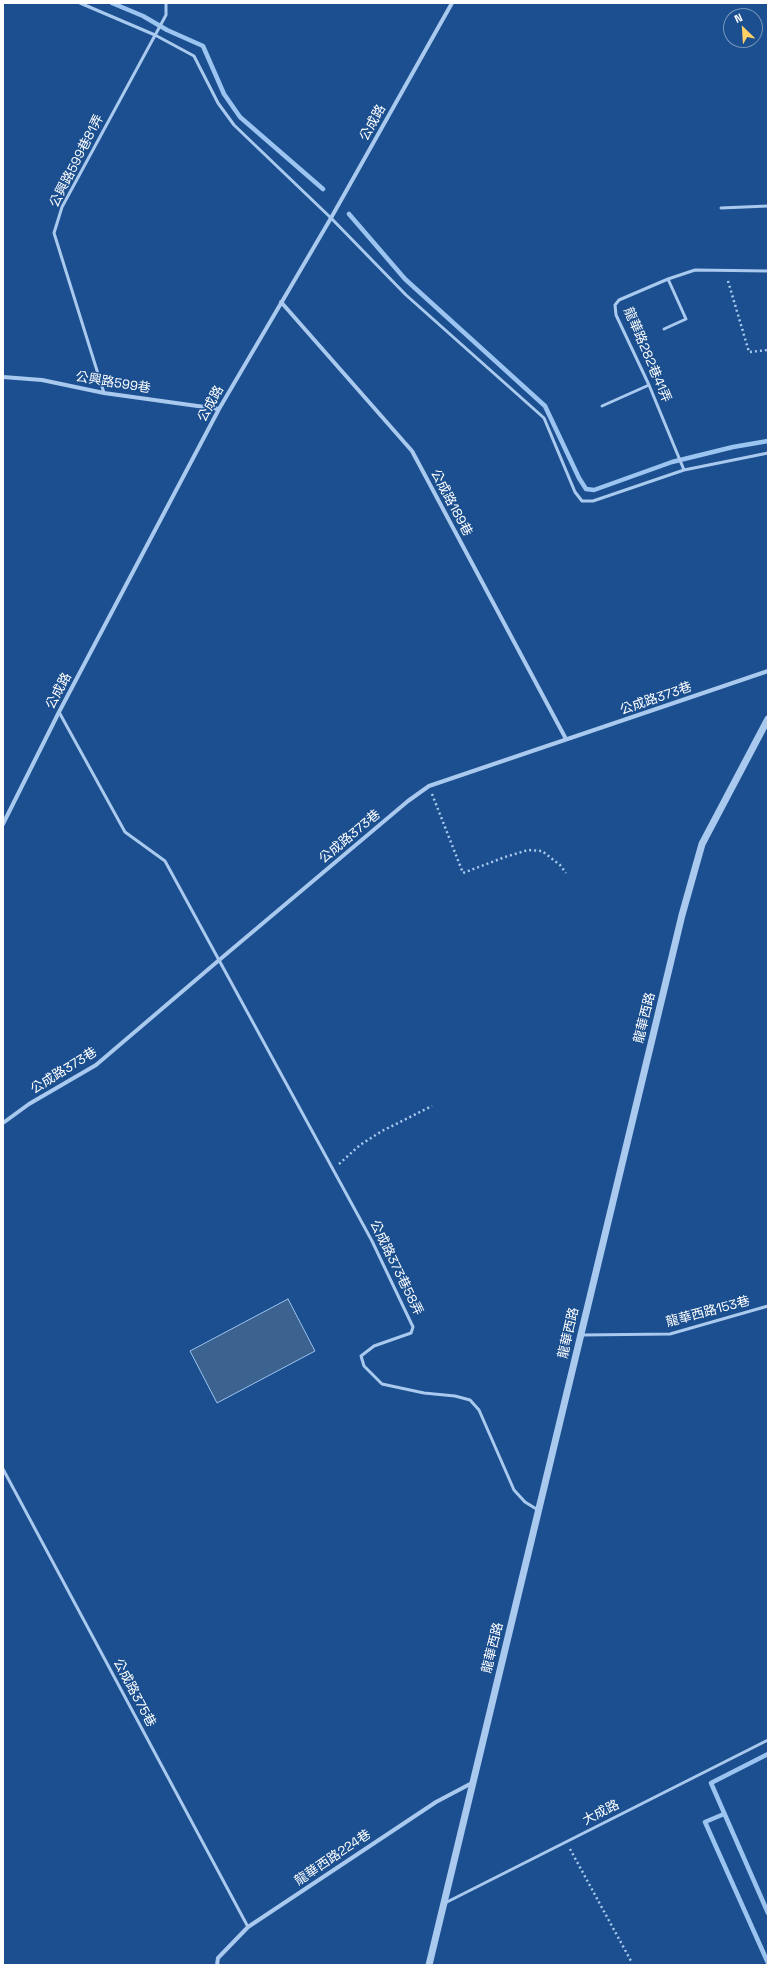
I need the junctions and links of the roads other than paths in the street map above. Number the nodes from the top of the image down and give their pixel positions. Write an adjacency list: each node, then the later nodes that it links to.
1 (80, 3): 4 (lane)
2 (166, 3): 4 (lane, 公興路599巷81弄)
3 (452, 3): 7 (street, 公成路)
4 (155, 35): 7 (lane); 14 (lane, 公興路599巷81弄)
5 (768, 206): 6 (lane)
6 (721, 208)
7 (331, 218): 10 (street, 公成路); 18 (lane)
8 (768, 270): 9 (lane, 龍華路282巷41弄)
9 (668, 279): 11 (lane); 13 (lane, 龍華路282巷41弄)
10 (280, 302): 16 (street, 公成路); 22 (street, 公成路189巷)
11 (664, 330)
12 (3, 378): 14 (street, 公興路599巷)
13 (649, 385): 15 (lane); 18 (lane, 龍華路282巷41弄)
14 (104, 393): 16 (street, 公興路599巷)
15 (602, 406)
16 (219, 409): 20 (street, 公成路)
17 (768, 453): 18 (lane)
18 (684, 470)
19 (768, 671): 22 (street, 公成路373巷)
20 (59, 712): 23 (street, 公成路); 24 (lane, 公成路373巷58弄)
21 (768, 719): 27 (street, 龍華西路)
22 (566, 739): 24 (street, 公成路373巷)
23 (3, 824)
24 (218, 960): 25 (street, 公成路373巷); 29 (lane, 公成路373巷58弄)
25 (3, 1123)
26 (768, 1306): 27 (lane, 龍華西路153巷)
27 (581, 1336): 29 (street, 龍華西路)
28 (3, 1469): 33 (lane, 公成路375巷)
29 (538, 1510): 31 (street, 龍華西路)
30 (768, 1740): 32 (lane, 大成路)
31 (473, 1783): 32 (street, 龍華西路); 33 (street, 龍華西路224巷)
32 (443, 1904): 35 (street, 龍華西路)
33 (248, 1927): 34 (street, 龍華西路224巷)
34 (217, 1965)
35 (429, 1965)

